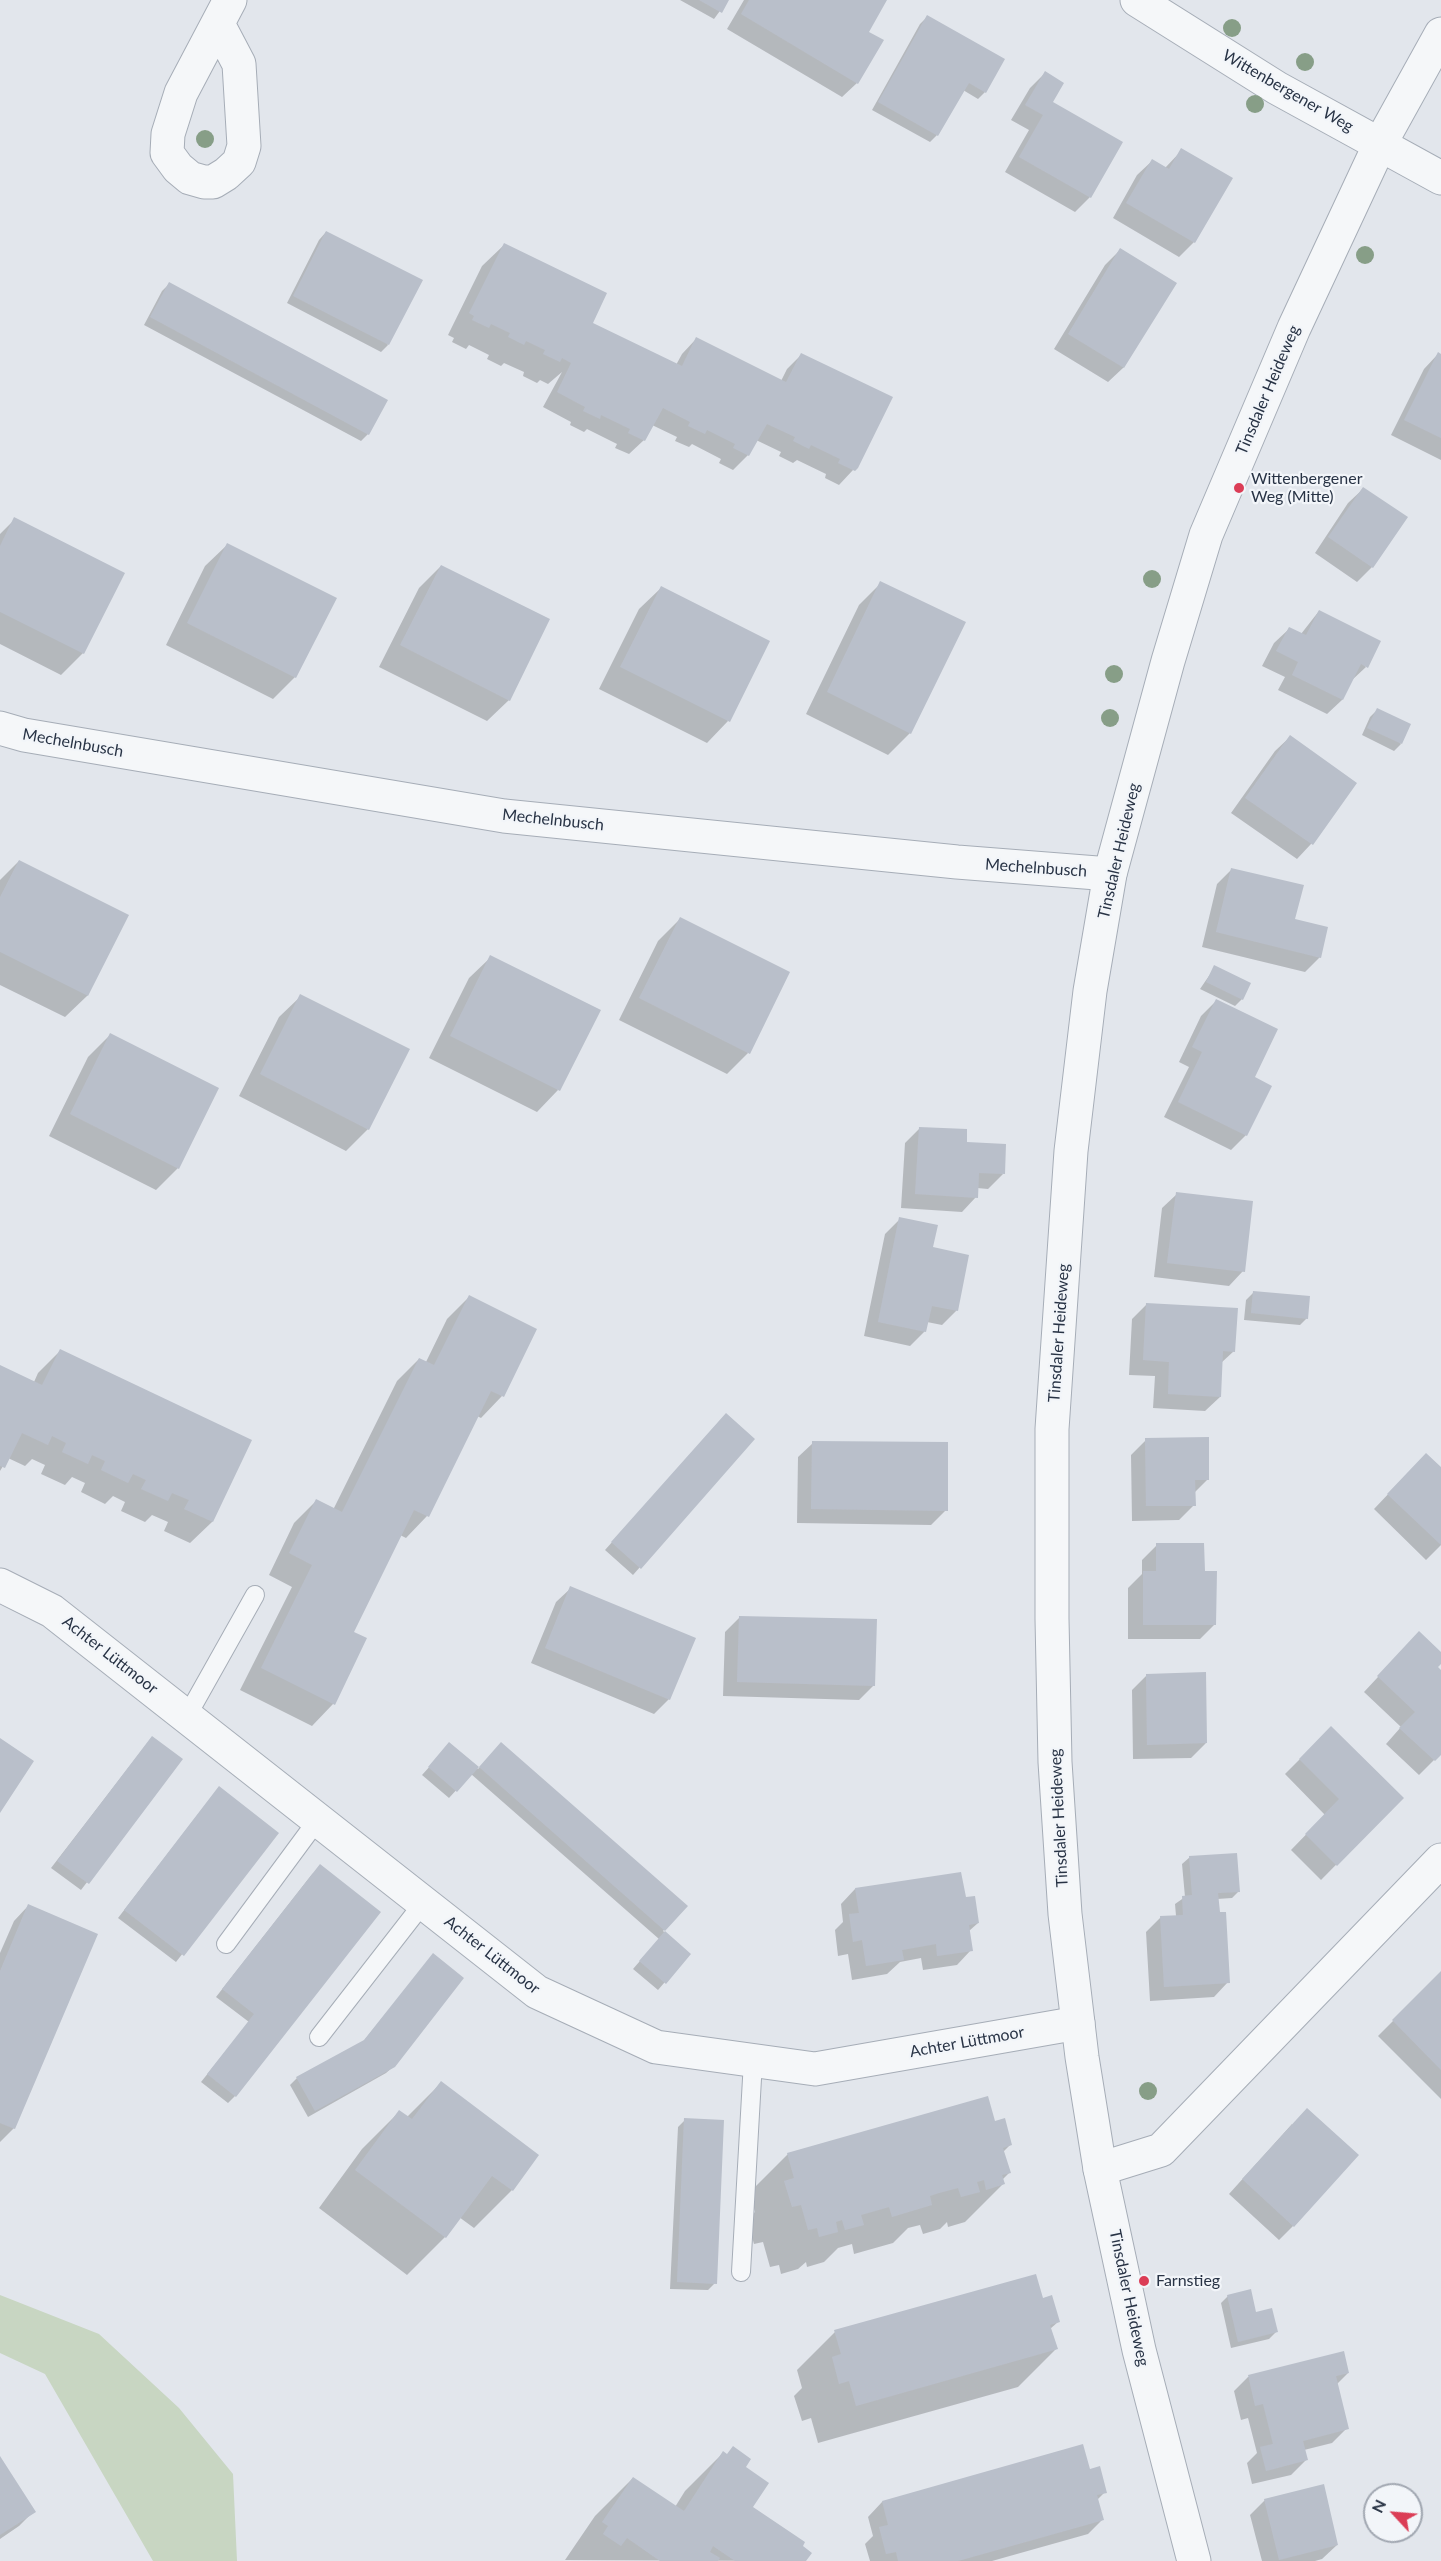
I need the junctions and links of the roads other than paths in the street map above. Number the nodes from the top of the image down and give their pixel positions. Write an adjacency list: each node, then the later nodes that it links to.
1 (1137, 0): 3 (street, Wittenbergener Weg)
2 (1441, 34): 3 (street, Tinsdaler Heideweg)
3 (1380, 144): 4 (street, Wittenbergener Weg); 6 (street, Tinsdaler Heideweg)
4 (1441, 178)
5 (0, 728): 6 (street, Mechelnbusch)
6 (1110, 874): 14 (street, Tinsdaler Heideweg)
7 (0, 1586): 9 (street, Achter Lüttmoor)
8 (255, 1594): 9 (lane)
9 (188, 1716): 10 (street, Achter Lüttmoor)
10 (319, 1818): 12 (street, Achter Lüttmoor); 13 (lane)
11 (1441, 1860): 17 (street)
12 (424, 1902): 15 (lane); 16 (street, Achter Lüttmoor)
13 (226, 1944)
14 (1078, 2023): 16 (street, Achter Lüttmoor); 17 (street, Tinsdaler Heideweg)
15 (320, 2037)
16 (753, 2061): 18 (lane)
17 (1100, 2169): 19 (street, Tinsdaler Heideweg)
18 (741, 2272)
19 (1194, 2561)

